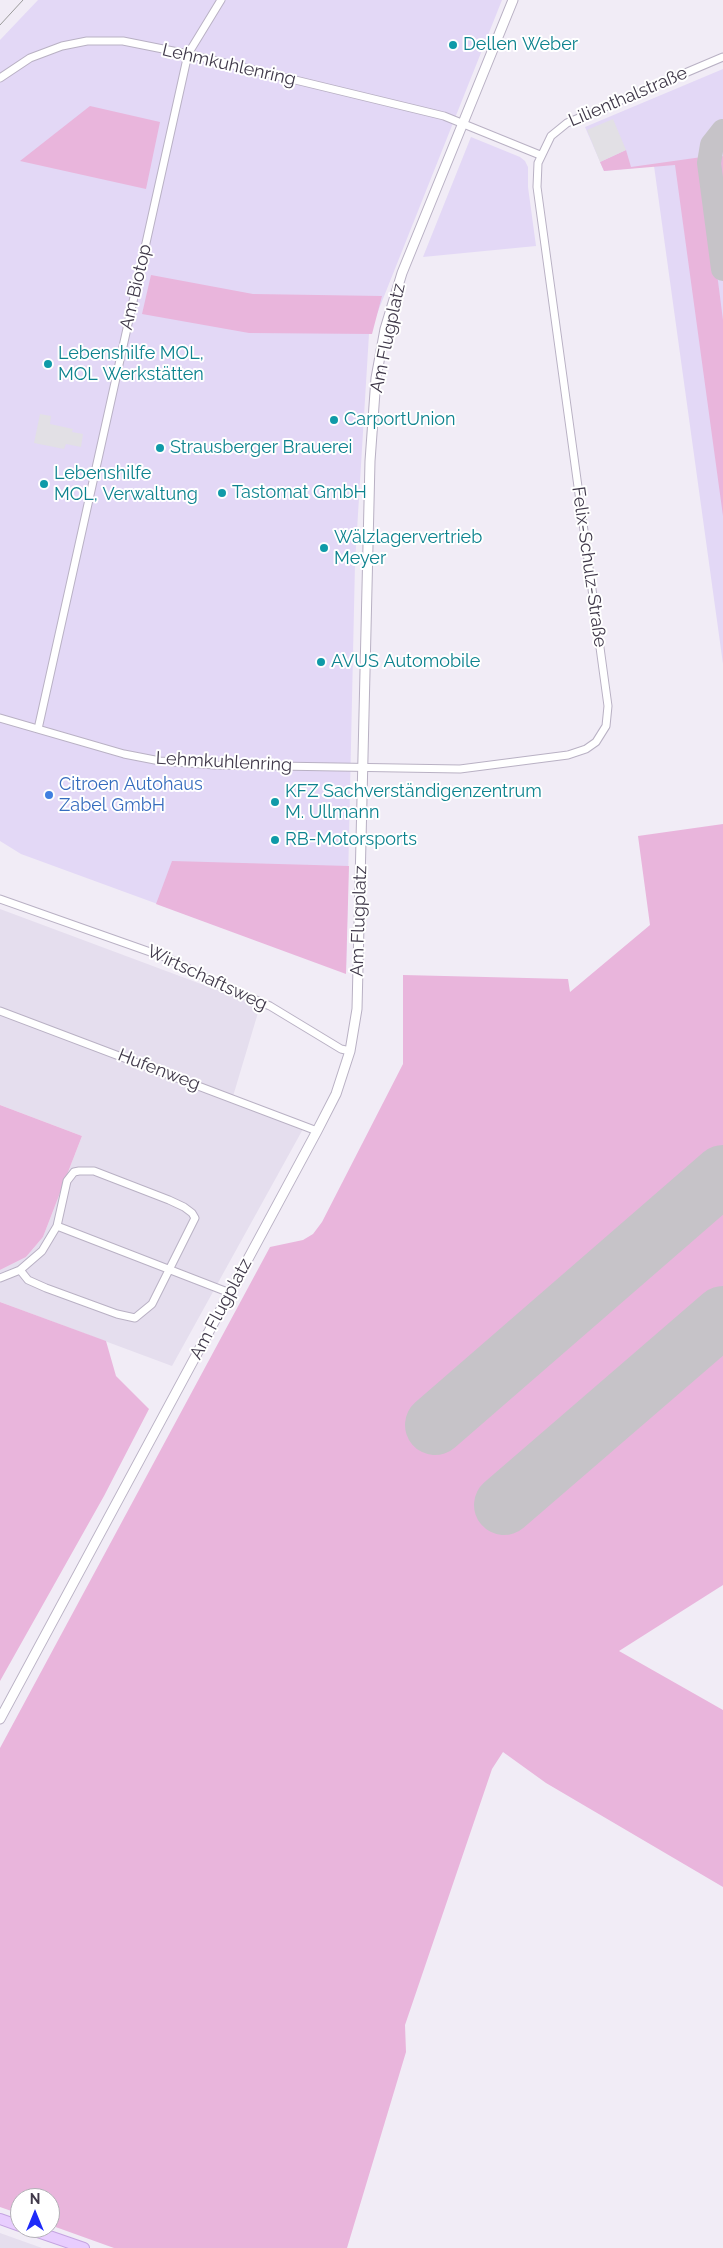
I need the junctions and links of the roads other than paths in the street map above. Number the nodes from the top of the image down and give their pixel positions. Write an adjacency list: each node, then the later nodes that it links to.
1 (221, 0): 3 (street, Am Biotop)
2 (512, 0): 6 (street, Am Flugplatz)
3 (188, 54): 5 (street, Lehmkuhlenring); 6 (street, Lehmkuhlenring); 9 (street, Am Biotop)
4 (723, 57): 7 (street, Lilienthalstraße)
5 (0, 78)
6 (463, 123): 7 (street); 10 (street, Am Flugplatz)
7 (540, 155): 10 (street, Felix-Schulz-Straße)
8 (0, 718): 9 (street, Lehmkuhlenring)
9 (38, 729): 10 (street, Lehmkuhlenring)
10 (363, 768): 13 (street, Am Flugplatz)
11 (0, 899): 13 (street, Wirtschaftsweg)
12 (0, 1011): 14 (street, Hufenweg)
13 (350, 1051): 14 (street, Am Flugplatz)
14 (317, 1131): 19 (street, Am Flugplatz)
15 (57, 1226): 16 (street); 17 (street); 17 (street)
16 (20, 1270): 17 (street); 18 (street)
17 (170, 1270): 19 (street)
18 (0, 1278)
19 (230, 1293): 20 (street, Am Flugplatz)
20 (0, 1719)
21 (55, 2238): 22 (main road)
22 (84, 2248)

